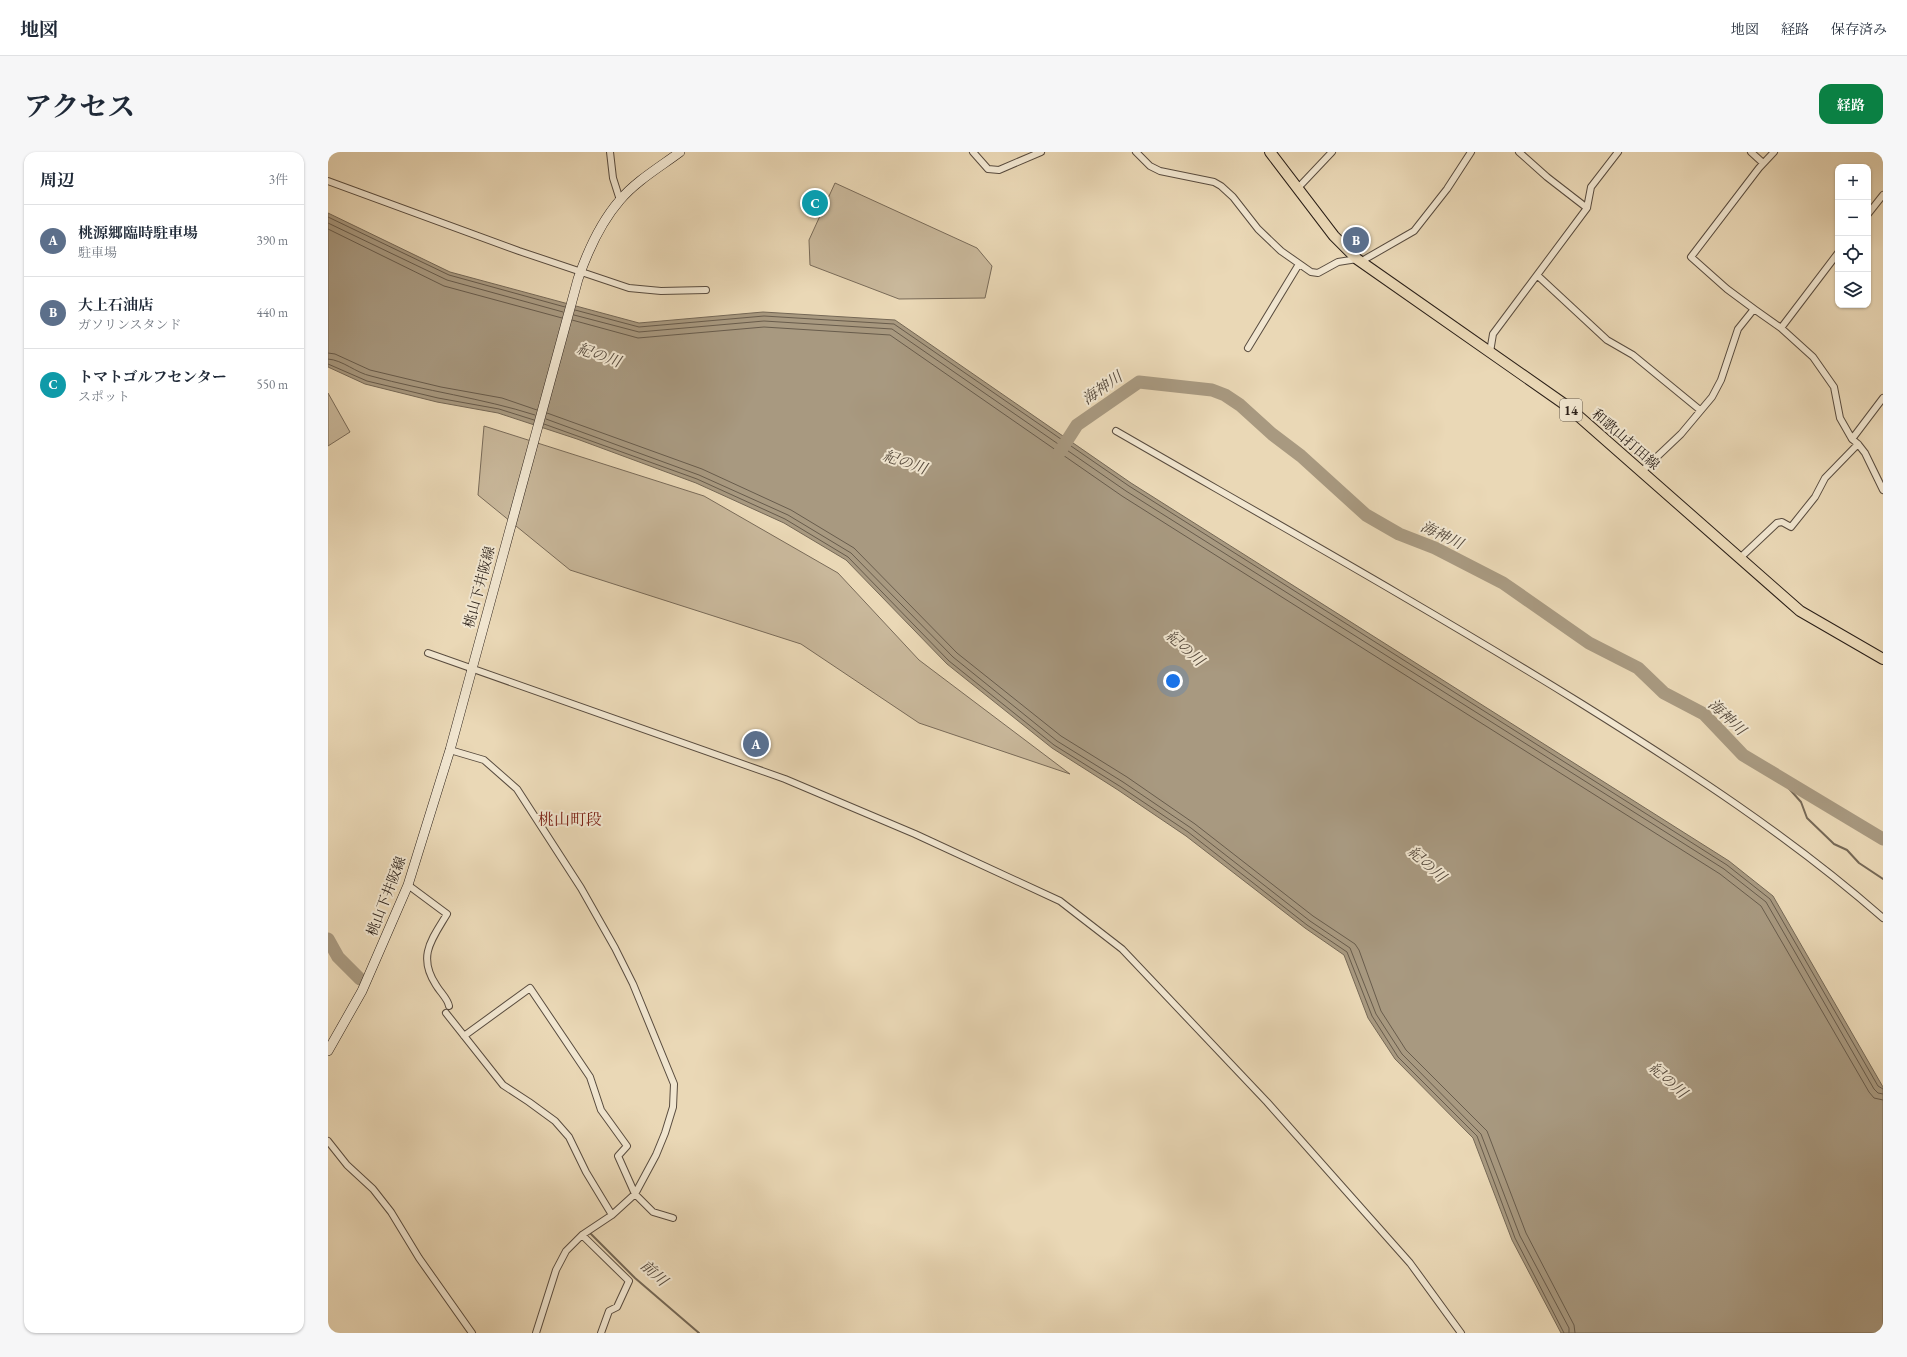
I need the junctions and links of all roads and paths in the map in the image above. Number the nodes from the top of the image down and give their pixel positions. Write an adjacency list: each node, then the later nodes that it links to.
1 (610, 152): 17 (street)
2 (680, 152): 17 (main road, 桃山下井阪線)
3 (974, 152): 4 (street)
4 (1041, 152)
5 (1136, 152): 22 (street)
6 (1270, 152): 15 (main road, 和歌山打田線 / 14)
7 (1332, 152): 15 (street)
8 (1471, 152): 21 (street)
9 (1519, 152): 18 (street)
10 (1618, 152): 18 (street)
11 (1751, 152): 13 (street)
12 (1774, 152): 13 (street)
13 (1763, 163): 26 (street)
14 (328, 181): 23 (street)
15 (1297, 189): 21 (main road, 和歌山打田線 / 14)
16 (1883, 195): 19 (street)
17 (620, 200): 23 (main road, 桃山下井阪線)
18 (1587, 208): 24 (street)
19 (1871, 210)
20 (1835, 257): 27 (street)
21 (1359, 261): 22 (street); 29 (main road, 和歌山打田線 / 14)
22 (1299, 264): 28 (street)
23 (579, 275): 25 (street); 40 (main road, 桃山下井阪線)
24 (1537, 275): 29 (street); 31 (street)
25 (706, 290)
26 (1754, 309): 27 (street); 31 (street)
27 (1781, 328): 33 (street)
28 (1248, 348)
29 (1490, 352): 35 (main road, 和歌山打田線 / 14)
30 (1883, 398): 33 (street)
31 (1700, 410): 35 (street)
32 (1116, 431): 43 (street)
33 (1852, 439): 34 (street)
34 (1858, 444): 36 (street); 37 (street)
35 (1642, 471): 37 (main road, 和歌山打田線 / 14)
36 (1883, 490)
37 (1740, 558): 39 (main road, 和歌山打田線 / 14)
38 (428, 653): 40 (street)
39 (1883, 659)
40 (472, 667): 41 (main road, 桃山下井阪線); 56 (street)
41 (450, 750): 42 (main road, 桃山下井阪線); 49 (street)
42 (408, 885): 44 (street); 47 (main road, 桃山下井阪線)
43 (1883, 918)
44 (449, 1006)
45 (446, 1013): 46 (street)
46 (464, 1036): 49 (street); 50 (street)
47 (328, 1051)
48 (328, 1141): 53 (street)
49 (635, 1194): 50 (street); 51 (street)
50 (612, 1214): 52 (street)
51 (673, 1218)
52 (582, 1235): 54 (street); 55 (street)
53 (472, 1333)
54 (536, 1333)
55 (601, 1333)
56 (1461, 1333)

